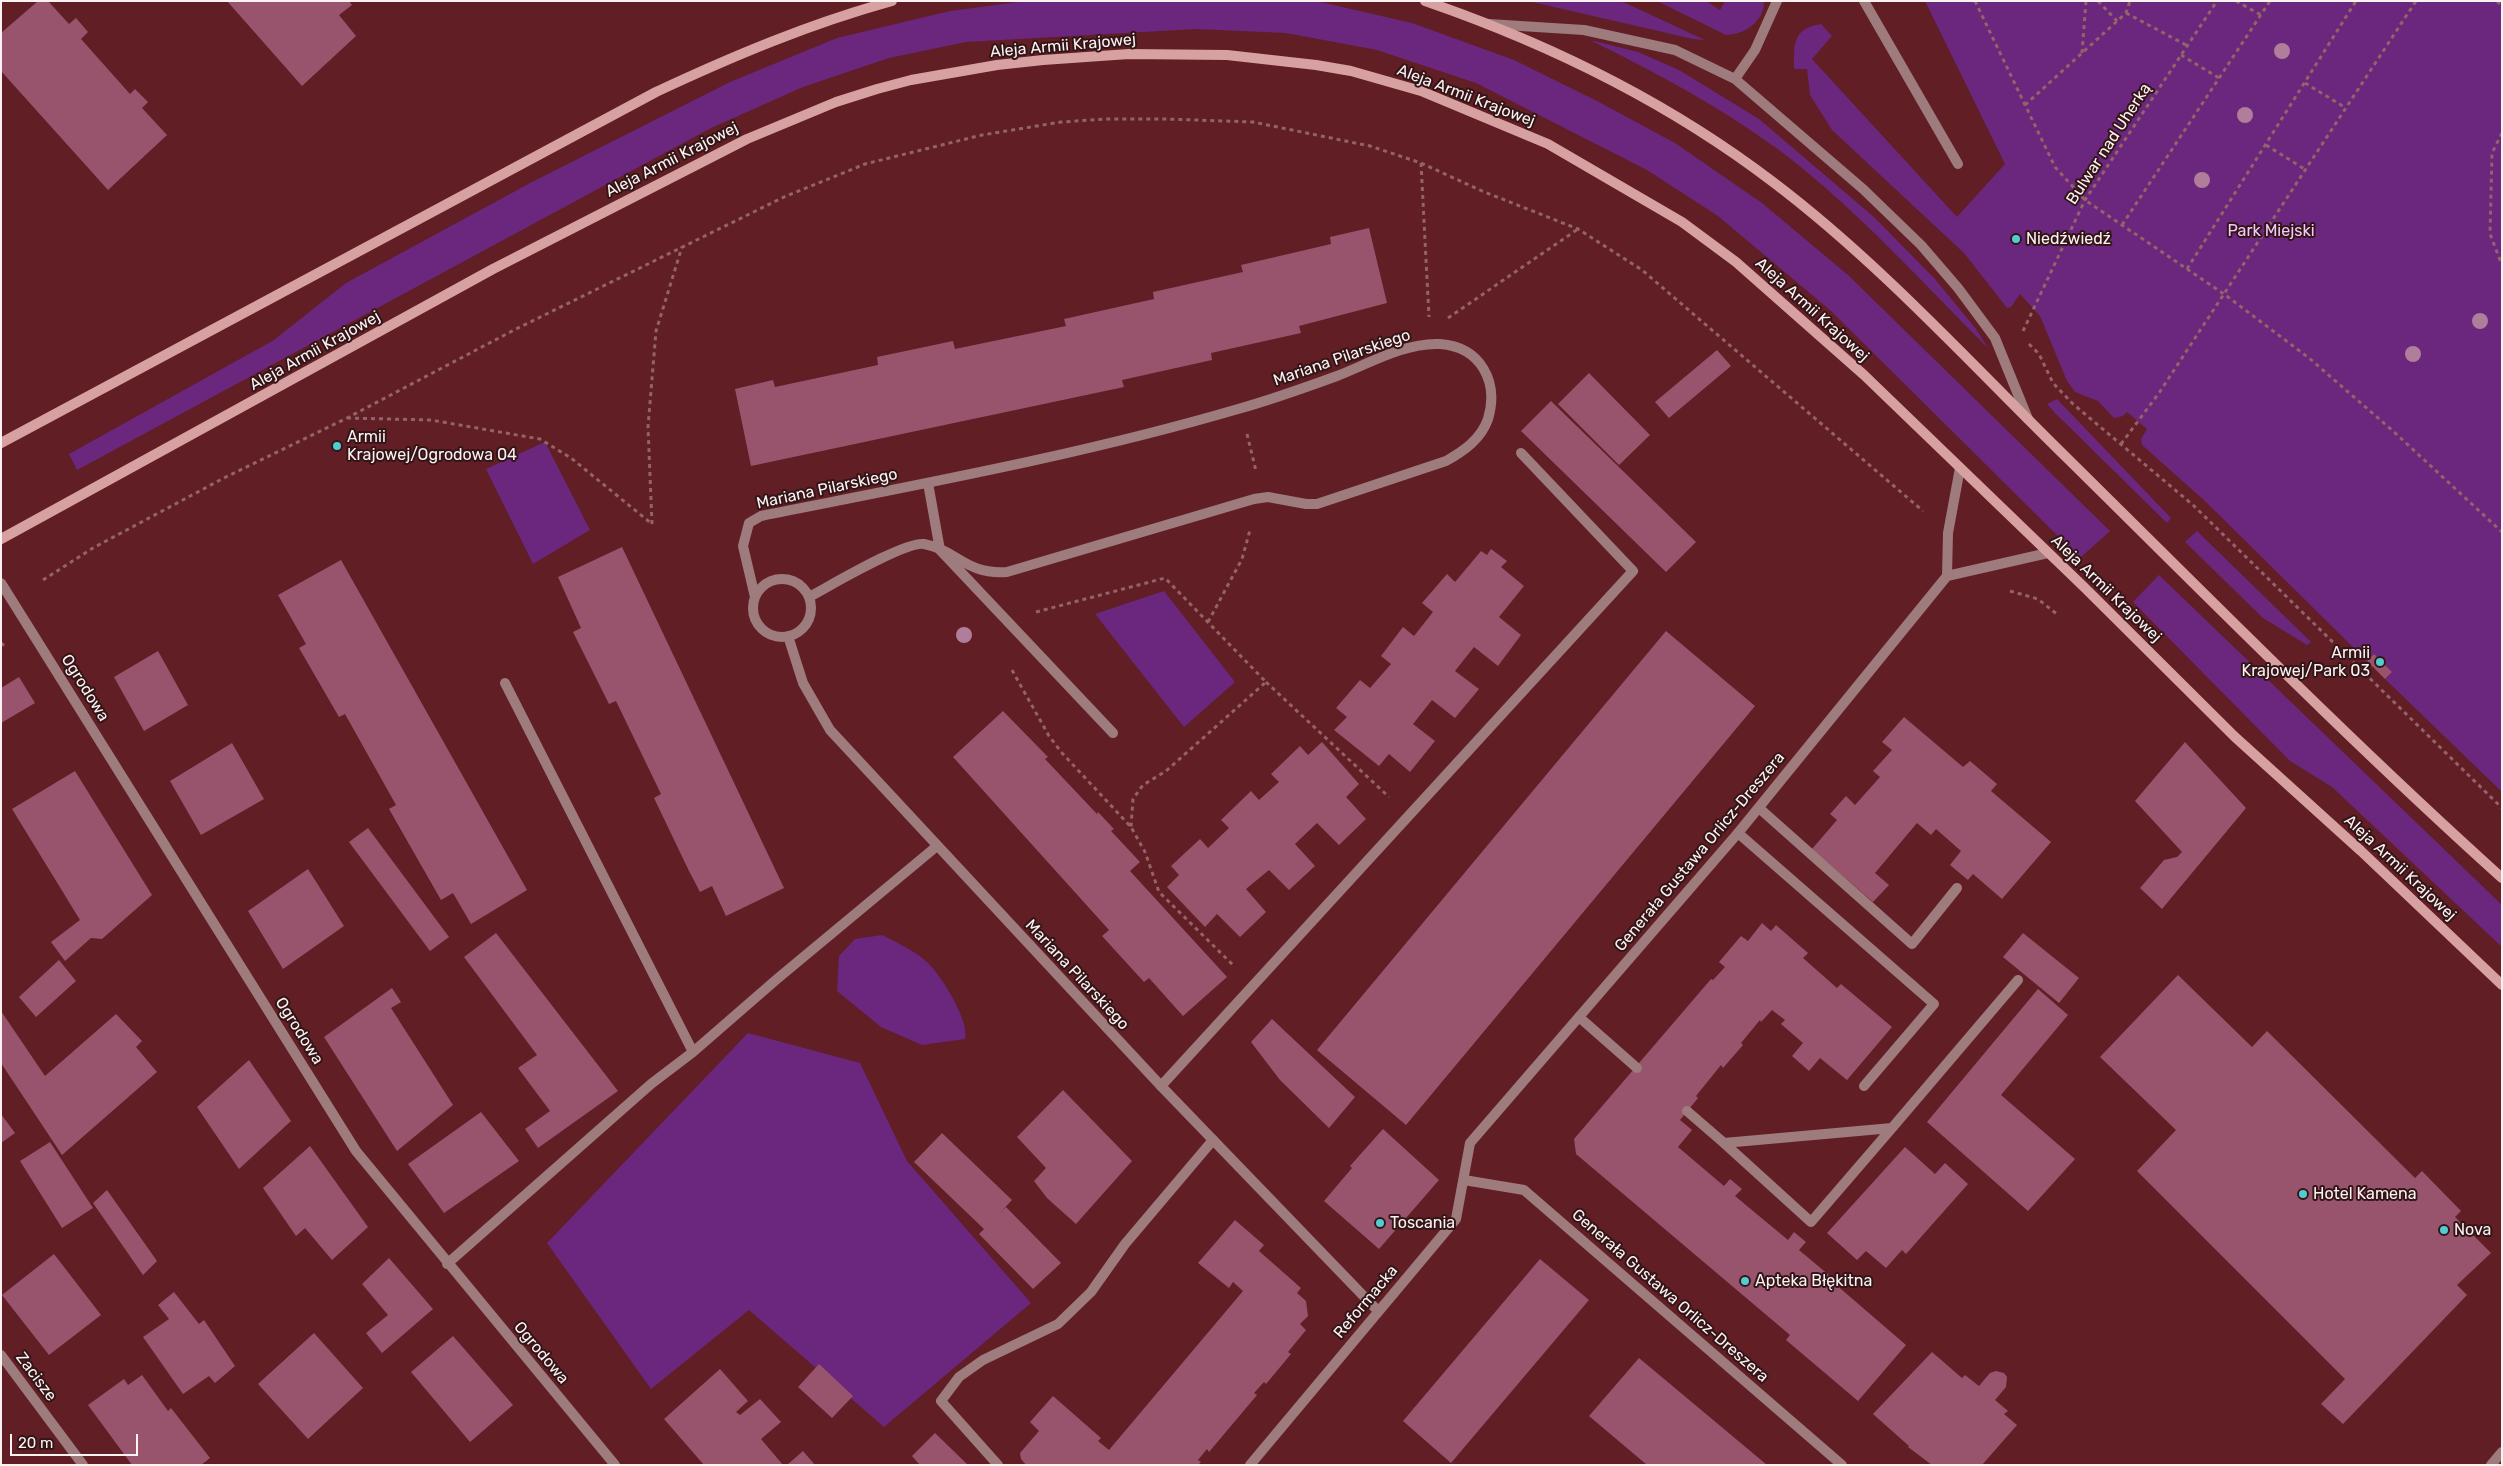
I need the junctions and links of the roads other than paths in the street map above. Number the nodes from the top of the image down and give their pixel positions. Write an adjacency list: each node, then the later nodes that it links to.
1 (892, 1): 9 (main road)
2 (1425, 1): 5 (main road)
3 (1777, 1): 6 (street)
4 (1864, 1): 7 (street)
5 (1488, 24): 6 (street); 8 (main road)
6 (1735, 79): 8 (street)
7 (1958, 164)
8 (2029, 422): 26 (main road)
9 (1, 443)
10 (1522, 453): 33 (street)
11 (1960, 468): 13 (main road, Aleja Armii Krajowej); 15 (main road, Aleja Armii Krajowej); 16 (street)
12 (928, 483): 14 (street); 14 (street, Mariana Pilarskiego); 18 (street, Mariana Pilarskiego)
13 (1, 538)
14 (940, 550): 19 (street, Mariana Pilarskiego); 22 (street)
15 (2048, 553): 16 (street); 29 (main road, Aleja Armii Krajowej)
16 (1947, 576): 23 (street, Generała Gustawa Orlicz-Dreszera)
17 (1, 583): 41 (street, Ogrodowa)
18 (755, 597): 19 (street); 20 (street, Mariana Pilarskiego)
19 (809, 597): 20 (street)
20 (788, 636): 25 (street, Mariana Pilarskiego)
21 (505, 683): 31 (street)
22 (1113, 734)
23 (1759, 808): 24 (street, Generała Gustawa Orlicz-Dreszera); 27 (street)
24 (1738, 833): 30 (street, Generała Gustawa Orlicz-Dreszera); 34 (street)
25 (937, 846): 31 (street); 33 (street, Mariana Pilarskiego)
26 (2502, 878)
27 (1958, 888)
28 (2018, 980): 36 (street)
29 (2502, 985)
30 (1579, 1017): 32 (street); 38 (street, Generała Gustawa Orlicz-Dreszera)
31 (693, 1052): 41 (street)
32 (1636, 1068)
33 (1161, 1086): 37 (street, Mariana Pilarskiego)
34 (1864, 1086)
35 (1687, 1112): 39 (street)
36 (1892, 1128): 39 (street); 39 (street)
37 (1213, 1140): 42 (street, Mariana Pilarskiego); 47 (street)
38 (1470, 1143): 40 (street, Reformacka)
39 (1724, 1143)
40 (1464, 1180): 42 (street, Reformacka); 49 (street, Generała Gustawa Orlicz-Dreszera)
41 (447, 1264): 46 (street, Ogrodowa)
42 (1378, 1311): 48 (street, Reformacka)
43 (1, 1355): 45 (street, Zacisze)
44 (2502, 1452): 50 (street)
45 (83, 1465)
46 (615, 1465)
47 (998, 1465)
48 (1250, 1465)
49 (1842, 1465)
50 (2491, 1465)

